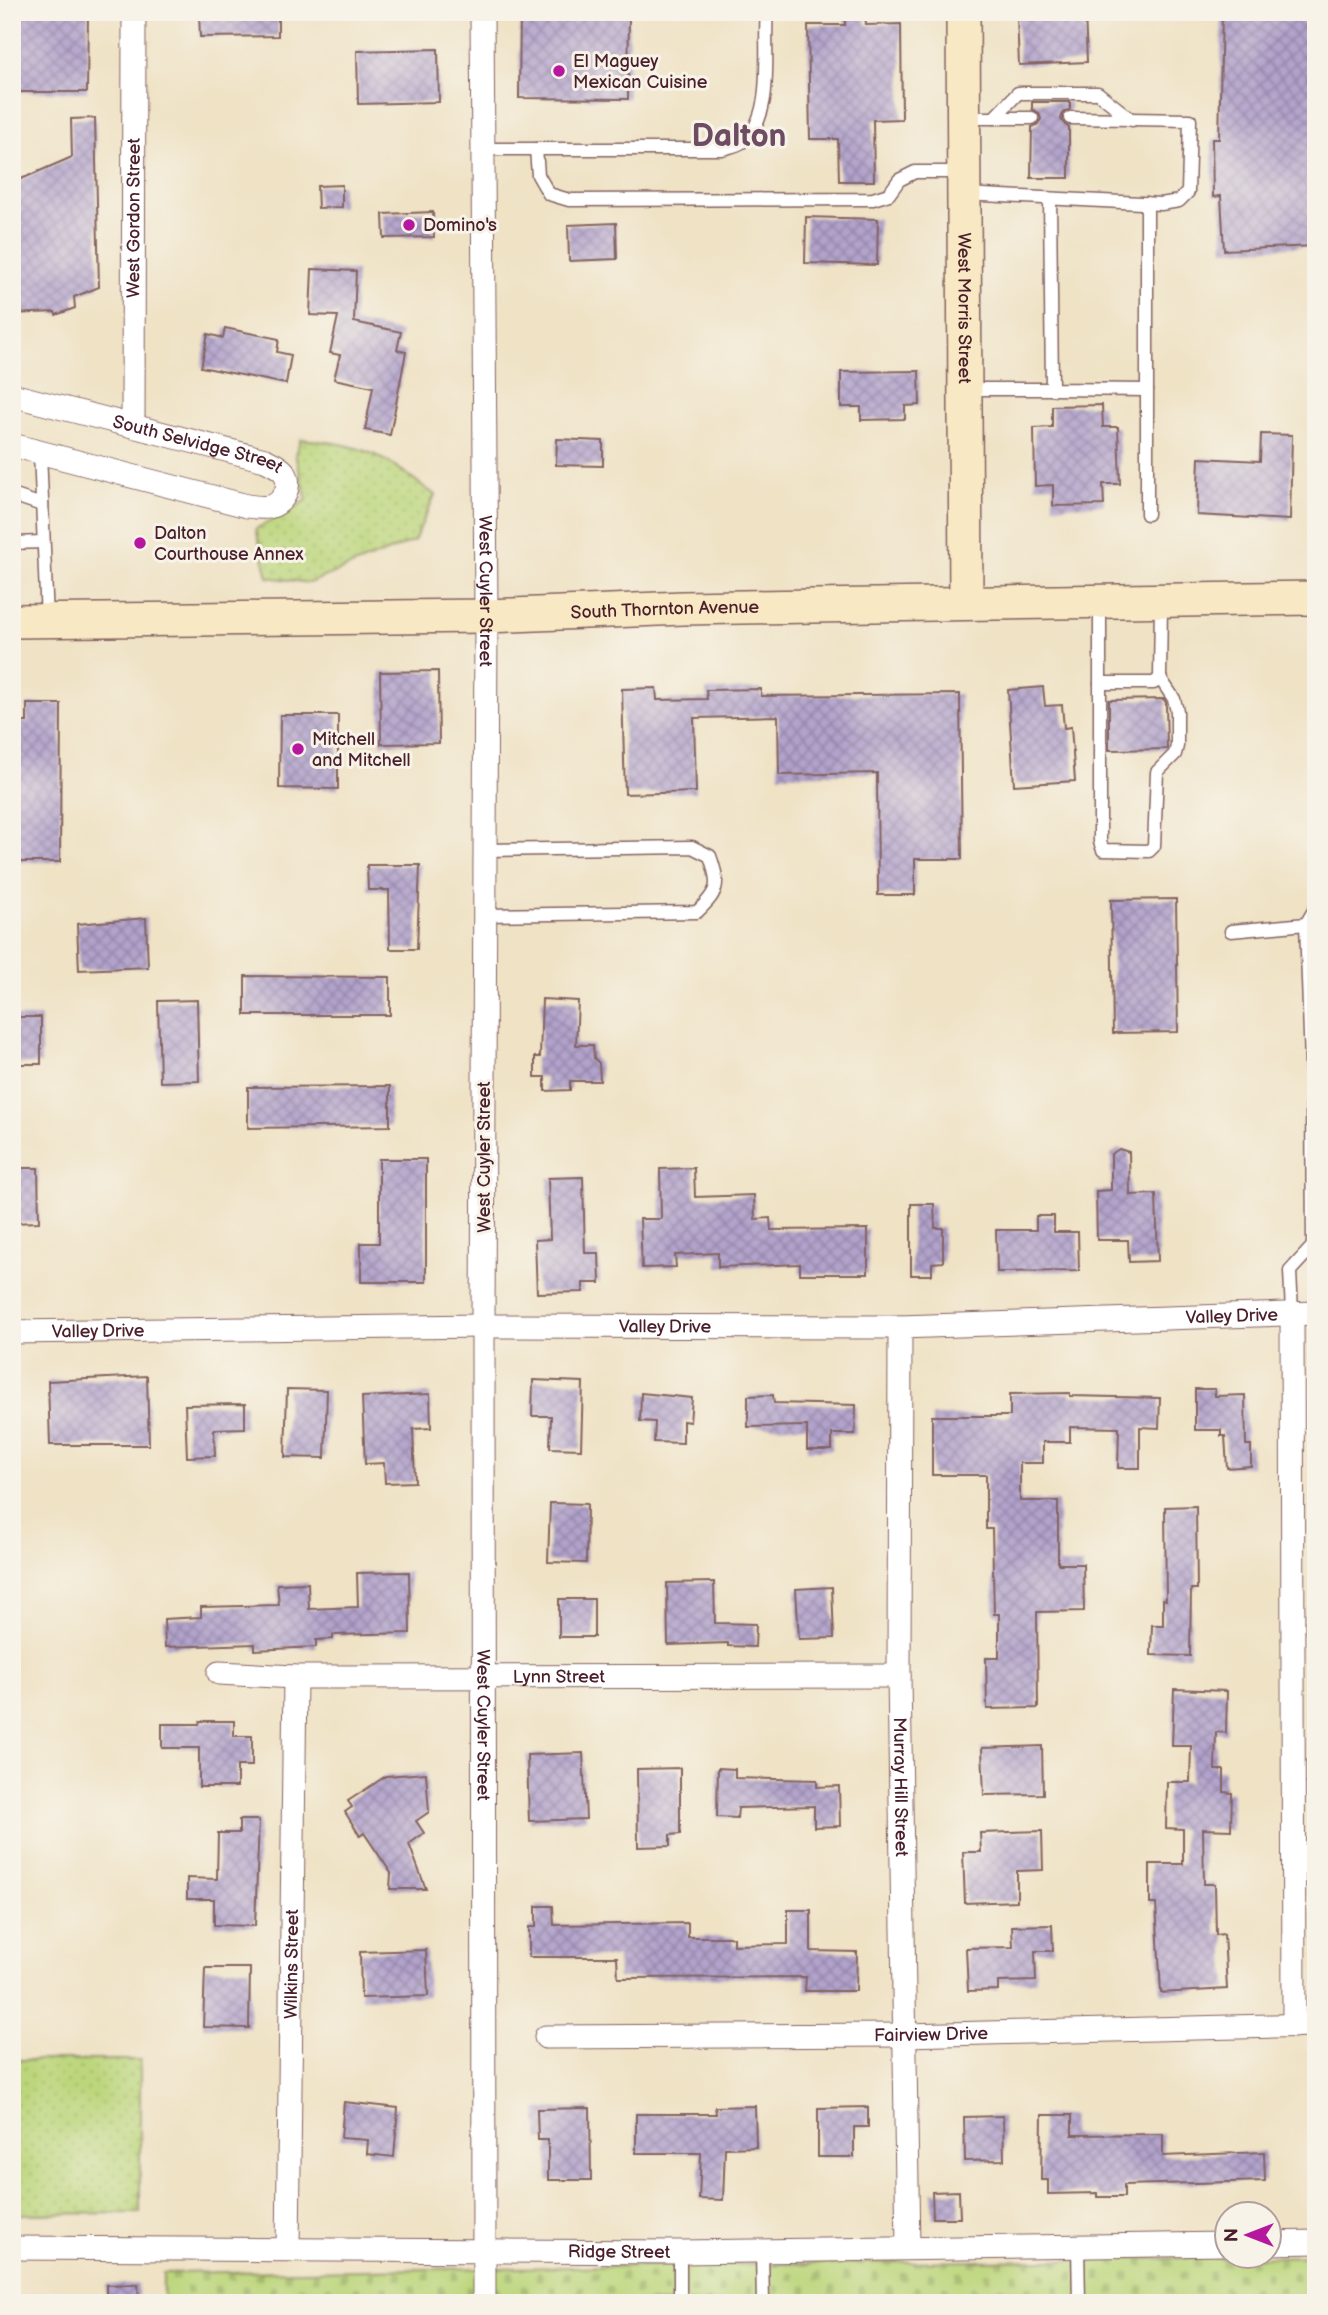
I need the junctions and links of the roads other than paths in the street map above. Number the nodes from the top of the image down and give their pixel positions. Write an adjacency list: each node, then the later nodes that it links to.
1 (134, 12): 18 (street, West Gordon Street)
2 (482, 12): 9 (street, West Cuyler Street)
3 (767, 12): 10 (lane)
4 (963, 12): 5 (main road, West Morris Street)
5 (979, 118): 6 (lane); 8 (lane); 11 (main road, West Morris Street)
6 (1032, 118)
7 (1069, 118): 8 (lane)
8 (1132, 120): 13 (lane)
9 (483, 149): 10 (lane); 30 (street, West Cuyler Street)
10 (536, 149): 11 (lane)
11 (964, 183): 12 (lane); 14 (main road, West Morris Street)
12 (1049, 198): 13 (lane); 15 (lane)
13 (1147, 203): 16 (lane)
14 (965, 389): 15 (lane); 29 (main road, West Morris Street)
15 (1052, 389): 16 (lane)
16 (1147, 390): 23 (lane)
17 (12, 395): 18 (street, South Selvidge Street)
18 (133, 424): 20 (street, South Selvidge Street)
19 (12, 445): 20 (street, South Selvidge Street)
20 (40, 452): 22 (lane)
21 (12, 495): 22 (lane)
22 (42, 505): 24 (lane)
23 (1147, 514)
24 (43, 542): 25 (lane); 31 (lane)
25 (12, 544)
26 (1316, 597): 27 (main road, South Thornton Avenue)
27 (1161, 600): 28 (main road, South Thornton Avenue); 33 (lane)
28 (1100, 601): 29 (main road, South Thornton Avenue); 34 (lane)
29 (966, 603): 30 (main road, South Thornton Avenue)
30 (486, 616): 31 (main road, South Thornton Avenue); 35 (street, West Cuyler Street)
31 (47, 620): 32 (main road, South Thornton Avenue)
32 (12, 621)
33 (1160, 678): 34 (lane); 34 (lane)
34 (1100, 683)
35 (485, 850): 37 (street, West Cuyler Street); 37 (lane)
36 (1316, 907): 38 (lane)
37 (485, 915): 44 (street, West Cuyler Street)
38 (1306, 925): 39 (lane); 40 (lane)
39 (1231, 931)
40 (1314, 1091): 41 (lane)
41 (1314, 1247): 42 (lane)
42 (1292, 1312): 43 (street, Valley Drive); 45 (street, Valley Drive); 51 (street)
43 (1316, 1313)
44 (483, 1326): 45 (street, Valley Drive); 46 (street, Valley Drive); 48 (street, West Cuyler Street)
45 (900, 1327): 49 (street, Murray Hill Street)
46 (12, 1332)
47 (219, 1673): 50 (street, Lynn Street)
48 (483, 1676): 49 (street, Lynn Street); 50 (street, Lynn Street); 61 (street, West Cuyler Street)
49 (899, 1676): 52 (street, Murray Hill Street)
50 (295, 1677): 60 (street, Wilkins Street)
51 (1305, 2026): 52 (street, Fairview Drive)
52 (905, 2035): 53 (street, Fairview Drive); 59 (street, Murray Hill Street)
53 (546, 2037)
54 (1316, 2242): 55 (street)
55 (1282, 2243)
56 (1212, 2244): 57 (street, Ridge Street)
57 (1078, 2246): 59 (street, Ridge Street); 67 (lane)
58 (12, 2248): 60 (street, Ridge Street)
59 (908, 2248): 62 (street, Ridge Street)
60 (288, 2249): 61 (street, Ridge Street)
61 (484, 2250): 63 (street, Ridge Street); 64 (street, West Cuyler Street)
62 (762, 2250): 63 (street, Ridge Street); 66 (lane)
63 (680, 2252): 65 (lane)
64 (484, 2303)
65 (680, 2303)
66 (763, 2303)
67 (1079, 2303)

